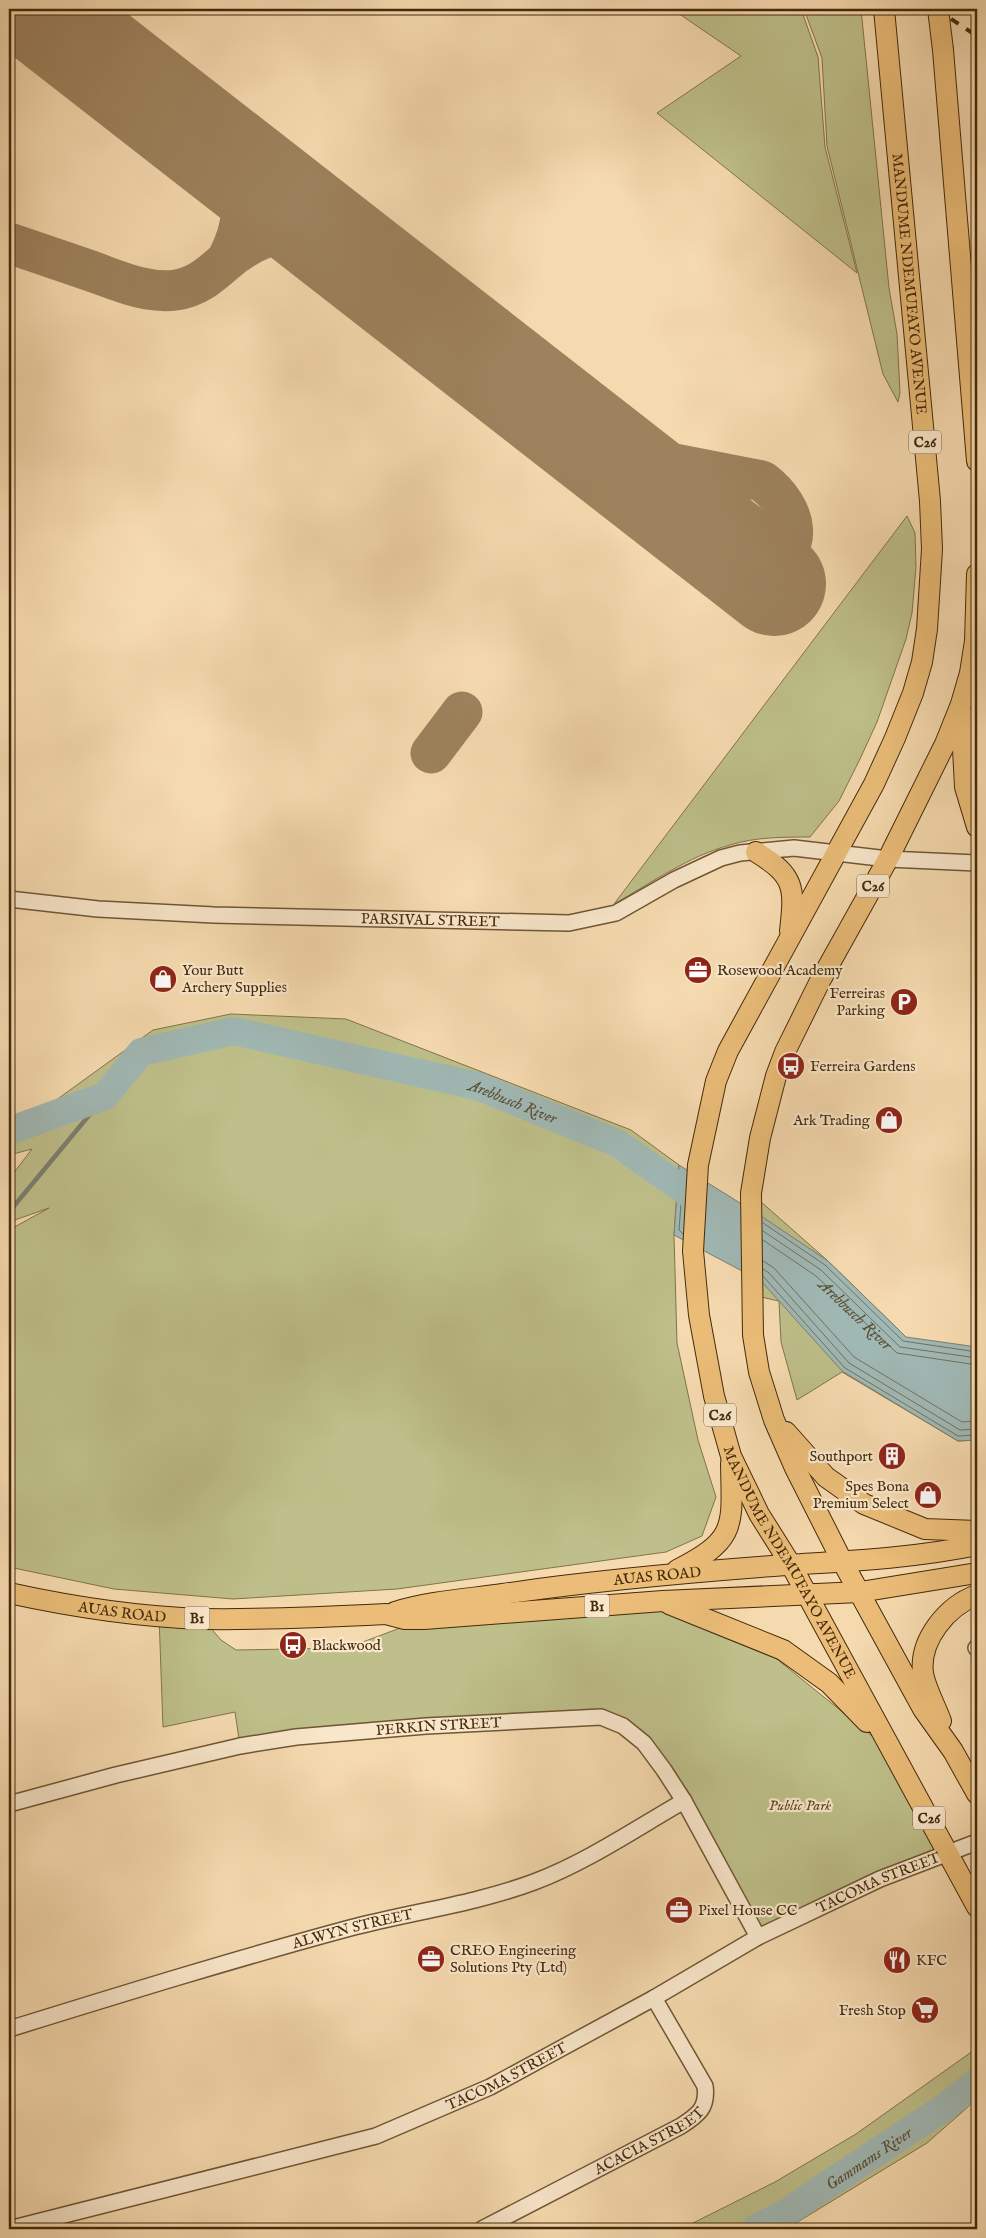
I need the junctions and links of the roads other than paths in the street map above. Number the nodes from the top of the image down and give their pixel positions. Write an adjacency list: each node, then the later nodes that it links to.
1 (938, 9): 3 (main road, bridge)
2 (884, 11): 8 (main road, MANDUME NDEMUFAYO AVENUE / C26)
3 (977, 461)
4 (977, 574): 5 (main road, C26)
5 (961, 704): 6 (main road); 9 (main road, C26)
6 (977, 827)
7 (756, 852): 8 (street, PARSIVAL STREET); 11 (street, PARSIVAL STREET); 12 (main road)
8 (838, 853): 9 (street, PARSIVAL STREET); 12 (main road, MANDUME NDEMUFAYO AVENUE / C26)
9 (888, 859): 10 (street, PARSIVAL STREET); 13 (main road, C26)
10 (977, 863)
11 (9, 899)
12 (789, 940): 14 (main road, MANDUME NDEMUFAYO AVENUE / C26)
13 (774, 1420): 15 (main road); 17 (main road, C26)
14 (731, 1456): 18 (main road, MANDUME NDEMUFAYO AVENUE / C26); 20 (main road)
15 (977, 1531)
16 (977, 1545): 17 (main road, AUAS ROAD)
17 (842, 1561): 18 (main road, AUAS ROAD); 21 (main road, C26)
18 (791, 1565): 20 (main road, AUAS ROAD / B1); 23 (main road, MANDUME NDEMUFAYO AVENUE / C26)
19 (977, 1573): 21 (main road, B1)
20 (668, 1574): 26 (main road, AUAS ROAD / B1)
21 (860, 1592): 23 (main road, B1); 27 (main road, C26)
22 (9, 1593): 26 (main road, AUAS ROAD / B1)
23 (808, 1595): 25 (main road, AUAS ROAD / B1); 28 (main road, MANDUME NDEMUFAYO AVENUE / C26)
24 (977, 1595): 27 (main road)
25 (663, 1601): 26 (main road, AUAS ROAD / B1); 28 (main road)
26 (386, 1614)
27 (953, 1751): 29 (main road, C26)
28 (892, 1752): 33 (main road, MANDUME NDEMUFAYO AVENUE / C26)
29 (977, 1794)
30 (684, 1802): 31 (street, PERKIN STREET); 35 (street, PERKIN STREET); 37 (street, ALWYN STREET)
31 (9, 1804)
32 (976, 1842): 33 (street, TACOMA STREET)
33 (948, 1852): 34 (main road, MANDUME NDEMUFAYO AVENUE / C26); 35 (street, TACOMA STREET)
34 (977, 1907)
35 (758, 1937): 36 (street, TACOMA STREET)
36 (654, 1998): 38 (street, TACOMA STREET); 39 (street, ACACIA STREET)
37 (9, 2029)
38 (10, 2229)
39 (482, 2229)

